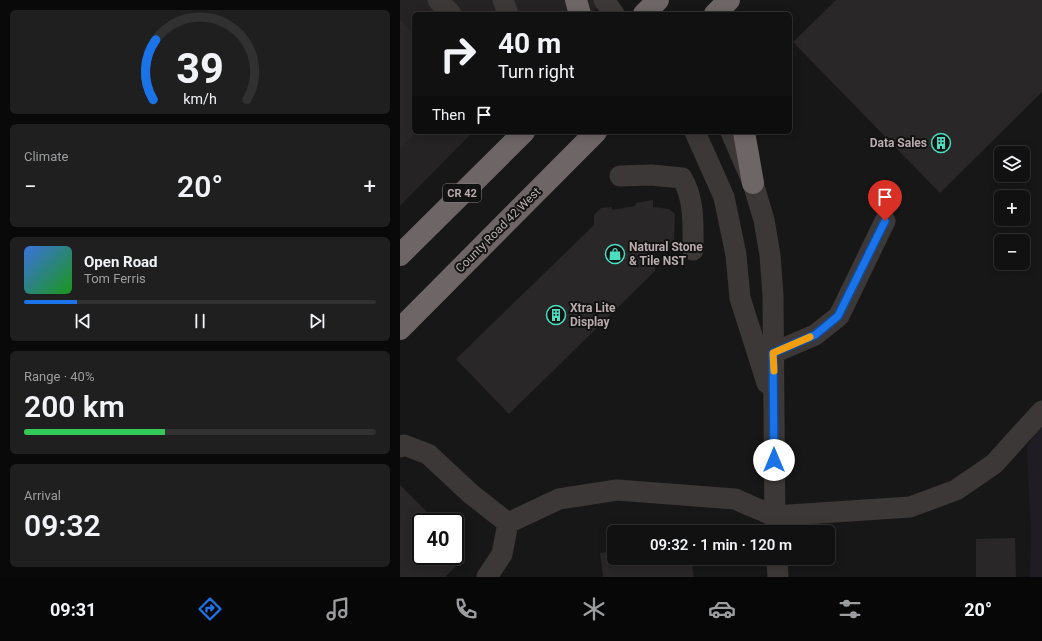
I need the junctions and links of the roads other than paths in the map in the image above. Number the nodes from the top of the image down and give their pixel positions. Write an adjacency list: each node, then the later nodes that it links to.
1 (438, 0): 7 (street)
2 (503, 0): 8 (street)
3 (576, 0): 9 (highway)
4 (604, 0): 10 (street)
5 (729, 0): 11 (highway)
6 (741, 0): 12 (highway)
7 (449, 12)
8 (507, 12)
9 (579, 12)
10 (613, 12)
11 (717, 12)
12 (735, 12)
13 (522, 134): 22 (highway, CR 42)
14 (594, 134): 23 (highway, County Road 42 West)
15 (696, 134): 25 (street)
16 (732, 134): 19 (street)
17 (744, 134): 19 (highway)
18 (620, 176): 21 (street)
19 (754, 183): 24 (street)
20 (885, 221): 24 (street)
21 (693, 250)
22 (400, 255)
23 (400, 329)
24 (773, 353): 25 (street)
25 (774, 404): 29 (street)
26 (1042, 410): 29 (street)
27 (400, 447): 28 (street)
28 (508, 523): 29 (street); 31 (street)
29 (775, 524)
30 (777, 565): 32 (street)
31 (487, 577)
32 (778, 577)

